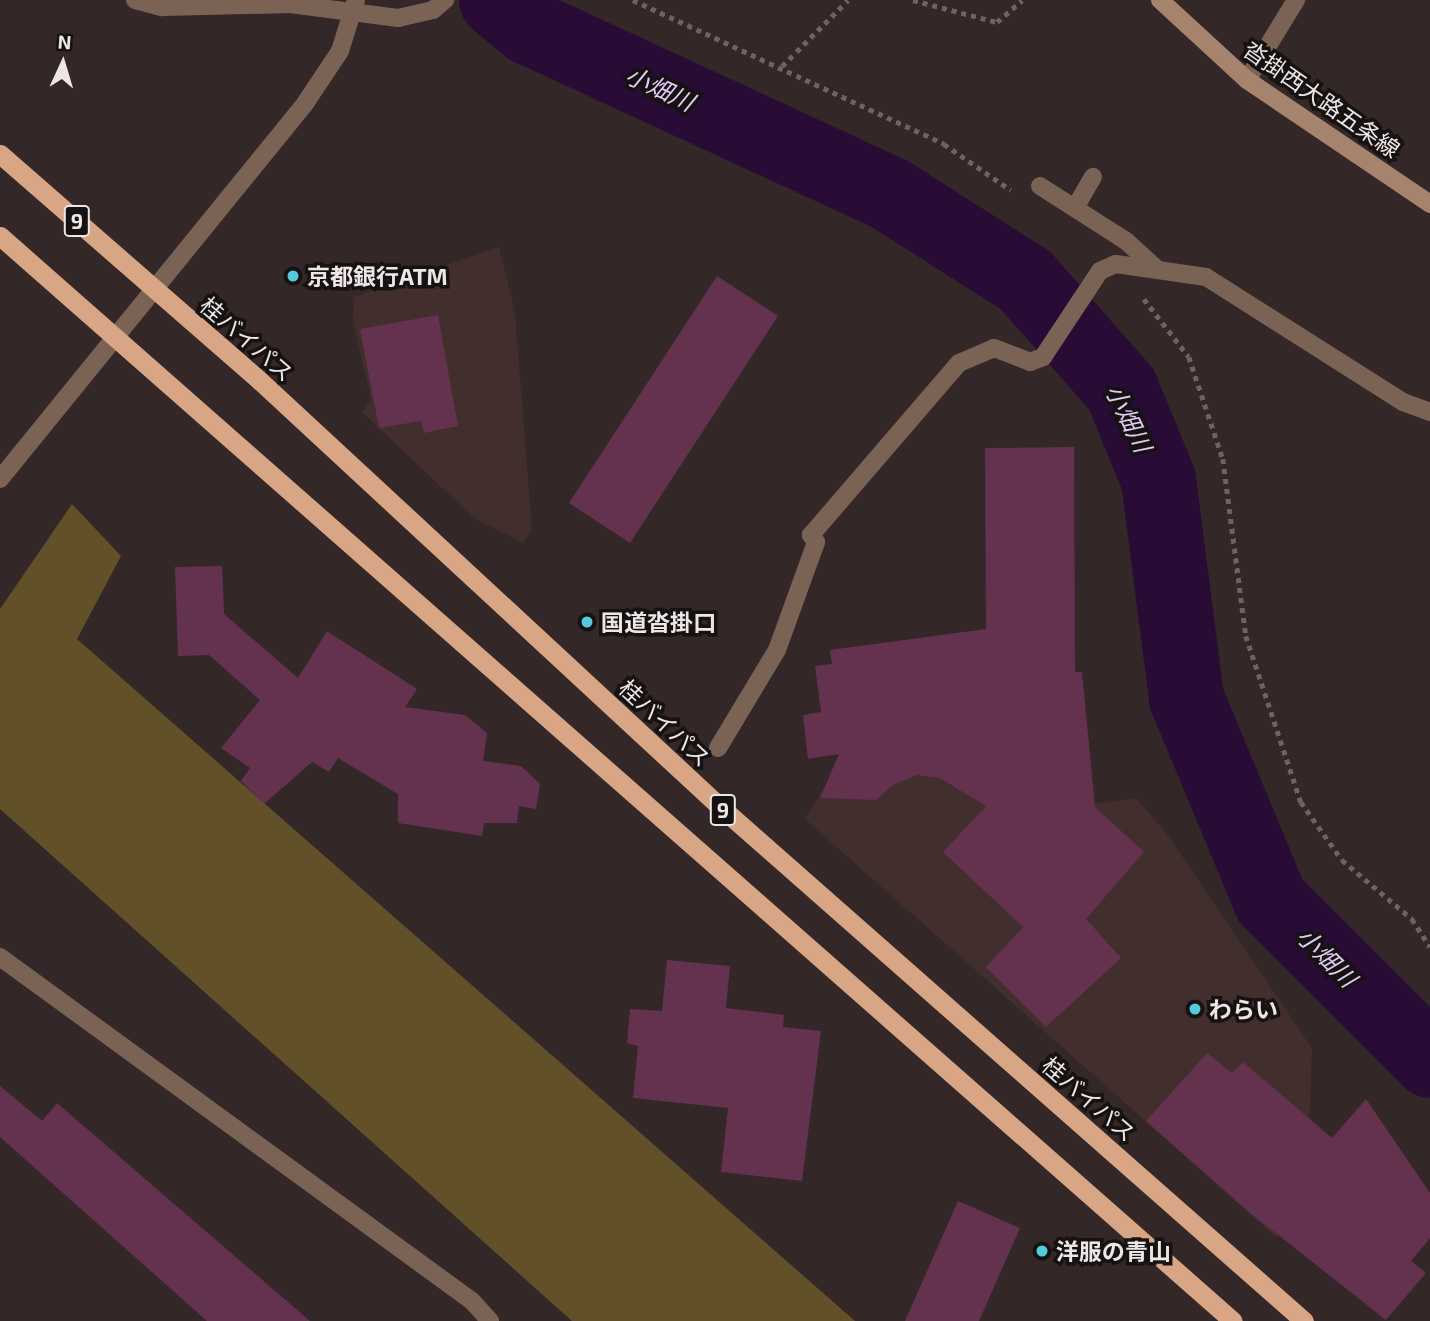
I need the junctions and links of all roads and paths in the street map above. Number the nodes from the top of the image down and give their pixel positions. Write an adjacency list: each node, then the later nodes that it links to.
1 (135, 0): 9 (street)
2 (356, 0): 21 (street, bridge)
3 (633, 0): 10 (path)
4 (848, 0): 10 (path)
5 (913, 0): 6 (path)
6 (1022, 0)
7 (1160, 0): 11 (main road, 沓掛西大路五条線)
8 (1296, 0): 11 (street)
9 (439, 5)
10 (782, 66): 15 (path)
11 (1247, 80): 16 (main road, 沓掛西大路五条線)
12 (0, 154): 21 (highway, 桂バイパス / 9)
13 (1093, 177): 17 (street)
14 (1040, 186): 17 (street)
15 (1019, 196)
16 (1430, 204)
17 (1075, 208): 20 (street)
18 (0, 236): 22 (highway, 9)
19 (1108, 268): 20 (street); 25 (street); 26 (path)
20 (1158, 270): 23 (street)
21 (152, 290): 22 (street); 30 (highway, 桂バイパス / 9)
22 (112, 336): 24 (street); 29 (highway, 9)
23 (1430, 412)
24 (0, 479)
25 (718, 748)
26 (1430, 947)
27 (0, 957): 28 (street)
28 (490, 1321)
29 (1233, 1321)
30 (1304, 1321)

